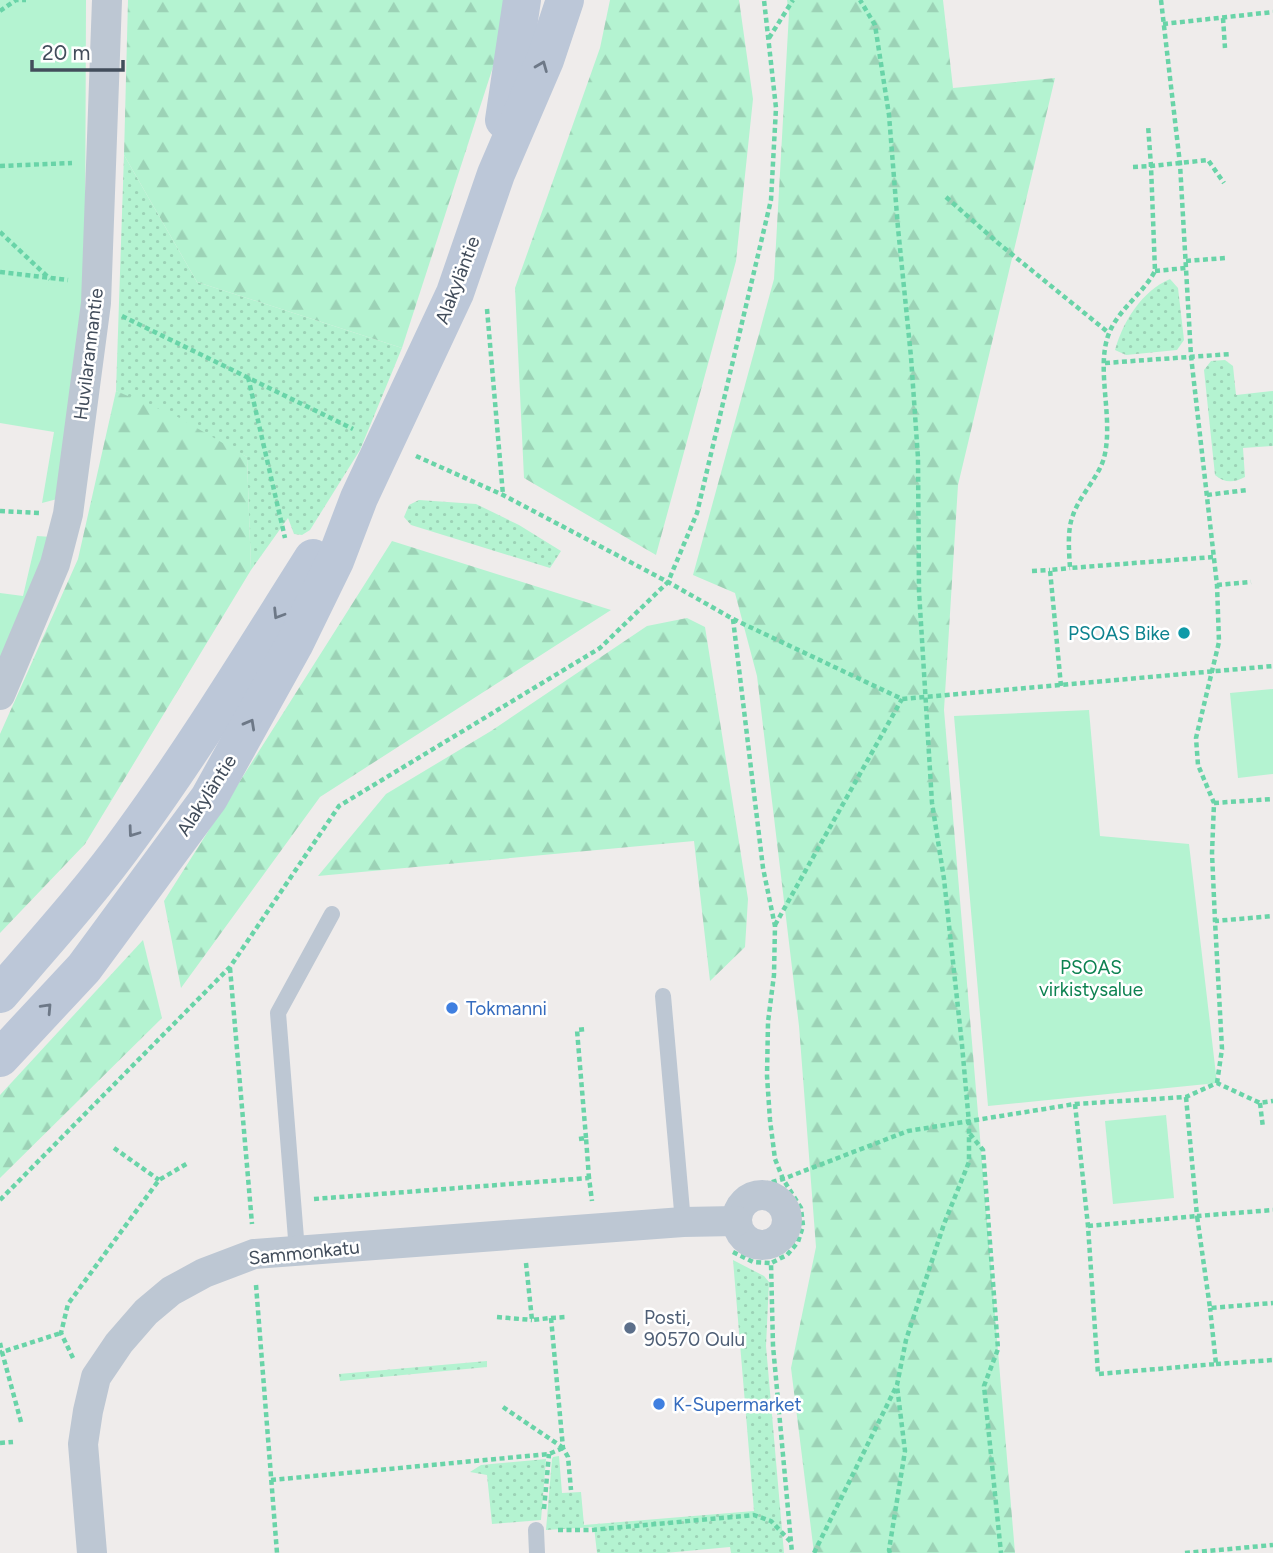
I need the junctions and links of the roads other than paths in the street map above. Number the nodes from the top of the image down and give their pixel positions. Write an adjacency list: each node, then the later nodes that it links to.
1 (107, 0): 6 (street, Huvilarannantie)
2 (522, 0): 4 (main road, Alakyläntie)
3 (565, 0): 4 (main road, Alakyläntie, one-way to 3)
4 (496, 174): 5 (main road, Alakyläntie)
5 (359, 498): 8 (main road, Alakyläntie, one-way to 8); 10 (main road, Alakyläntie, one-way to 5)
6 (0, 695)
7 (332, 914): 13 (lane)
8 (0, 994)
9 (663, 996): 12 (lane)
10 (0, 1058)
11 (733, 1207): 12 (street, Sammonkatu)
12 (683, 1222): 13 (street, Sammonkatu)
13 (297, 1251): 15 (street, Sammonkatu)
14 (536, 1530): 16 (lane)
15 (92, 1553)
16 (537, 1553)

